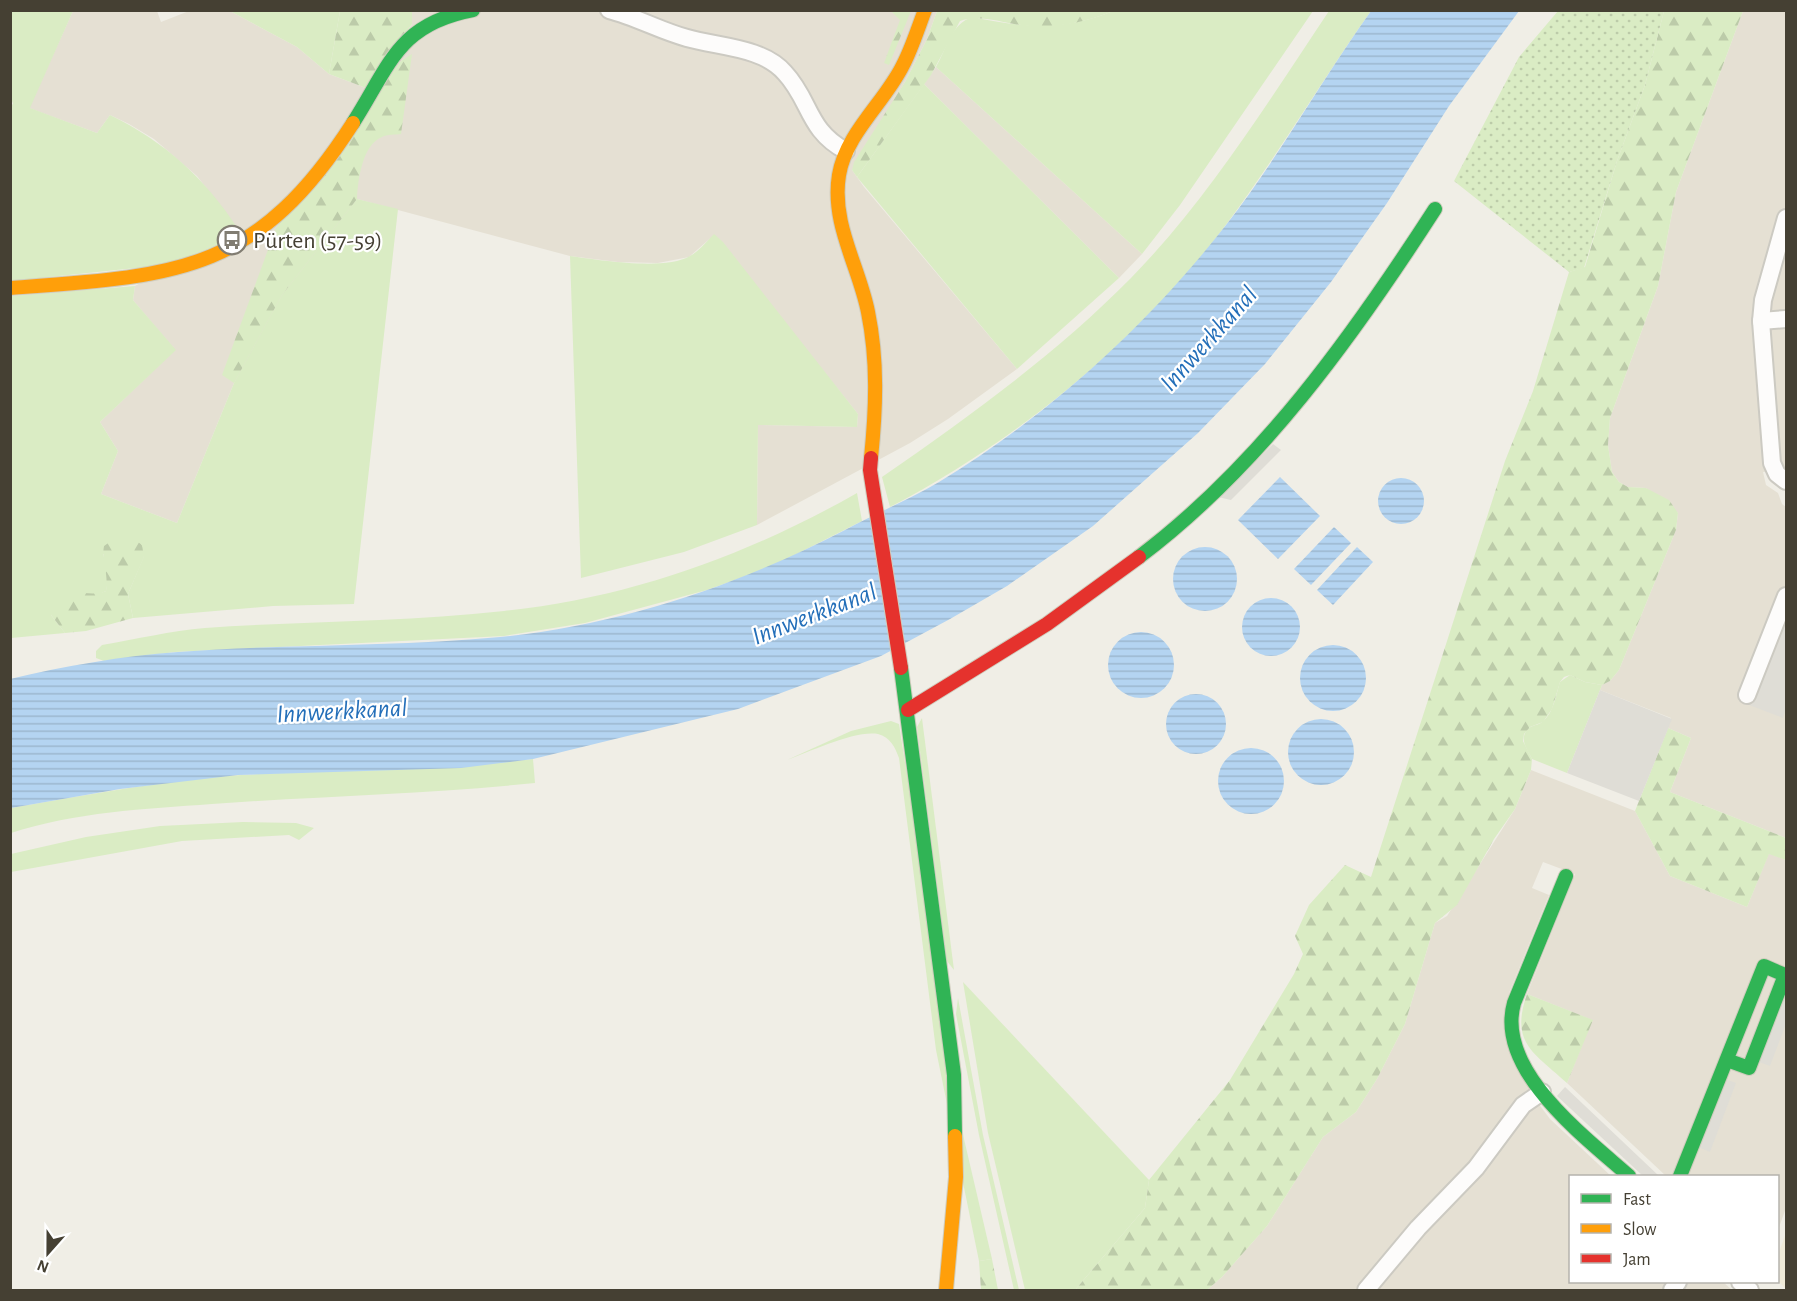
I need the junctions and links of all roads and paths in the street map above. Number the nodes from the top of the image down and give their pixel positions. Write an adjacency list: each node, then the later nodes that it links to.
1 (473, 10): 7 (street)
2 (609, 10): 4 (street)
3 (925, 10): 4 (street)
4 (846, 151): 13 (street)
5 (1435, 209): 13 (street)
6 (1786, 218): 9 (street)
7 (10, 288)
8 (1786, 319): 9 (street)
9 (1761, 321): 10 (street)
10 (1783, 479)
11 (1786, 596): 12 (street)
12 (1747, 695)
13 (908, 710): 19 (street)
14 (1566, 876): 16 (street)
15 (1727, 1060): 15 (street); 18 (street)
16 (1542, 1092): 17 (street); 20 (street)
17 (1628, 1175)
18 (1680, 1175)
19 (946, 1290)
20 (1366, 1290)

